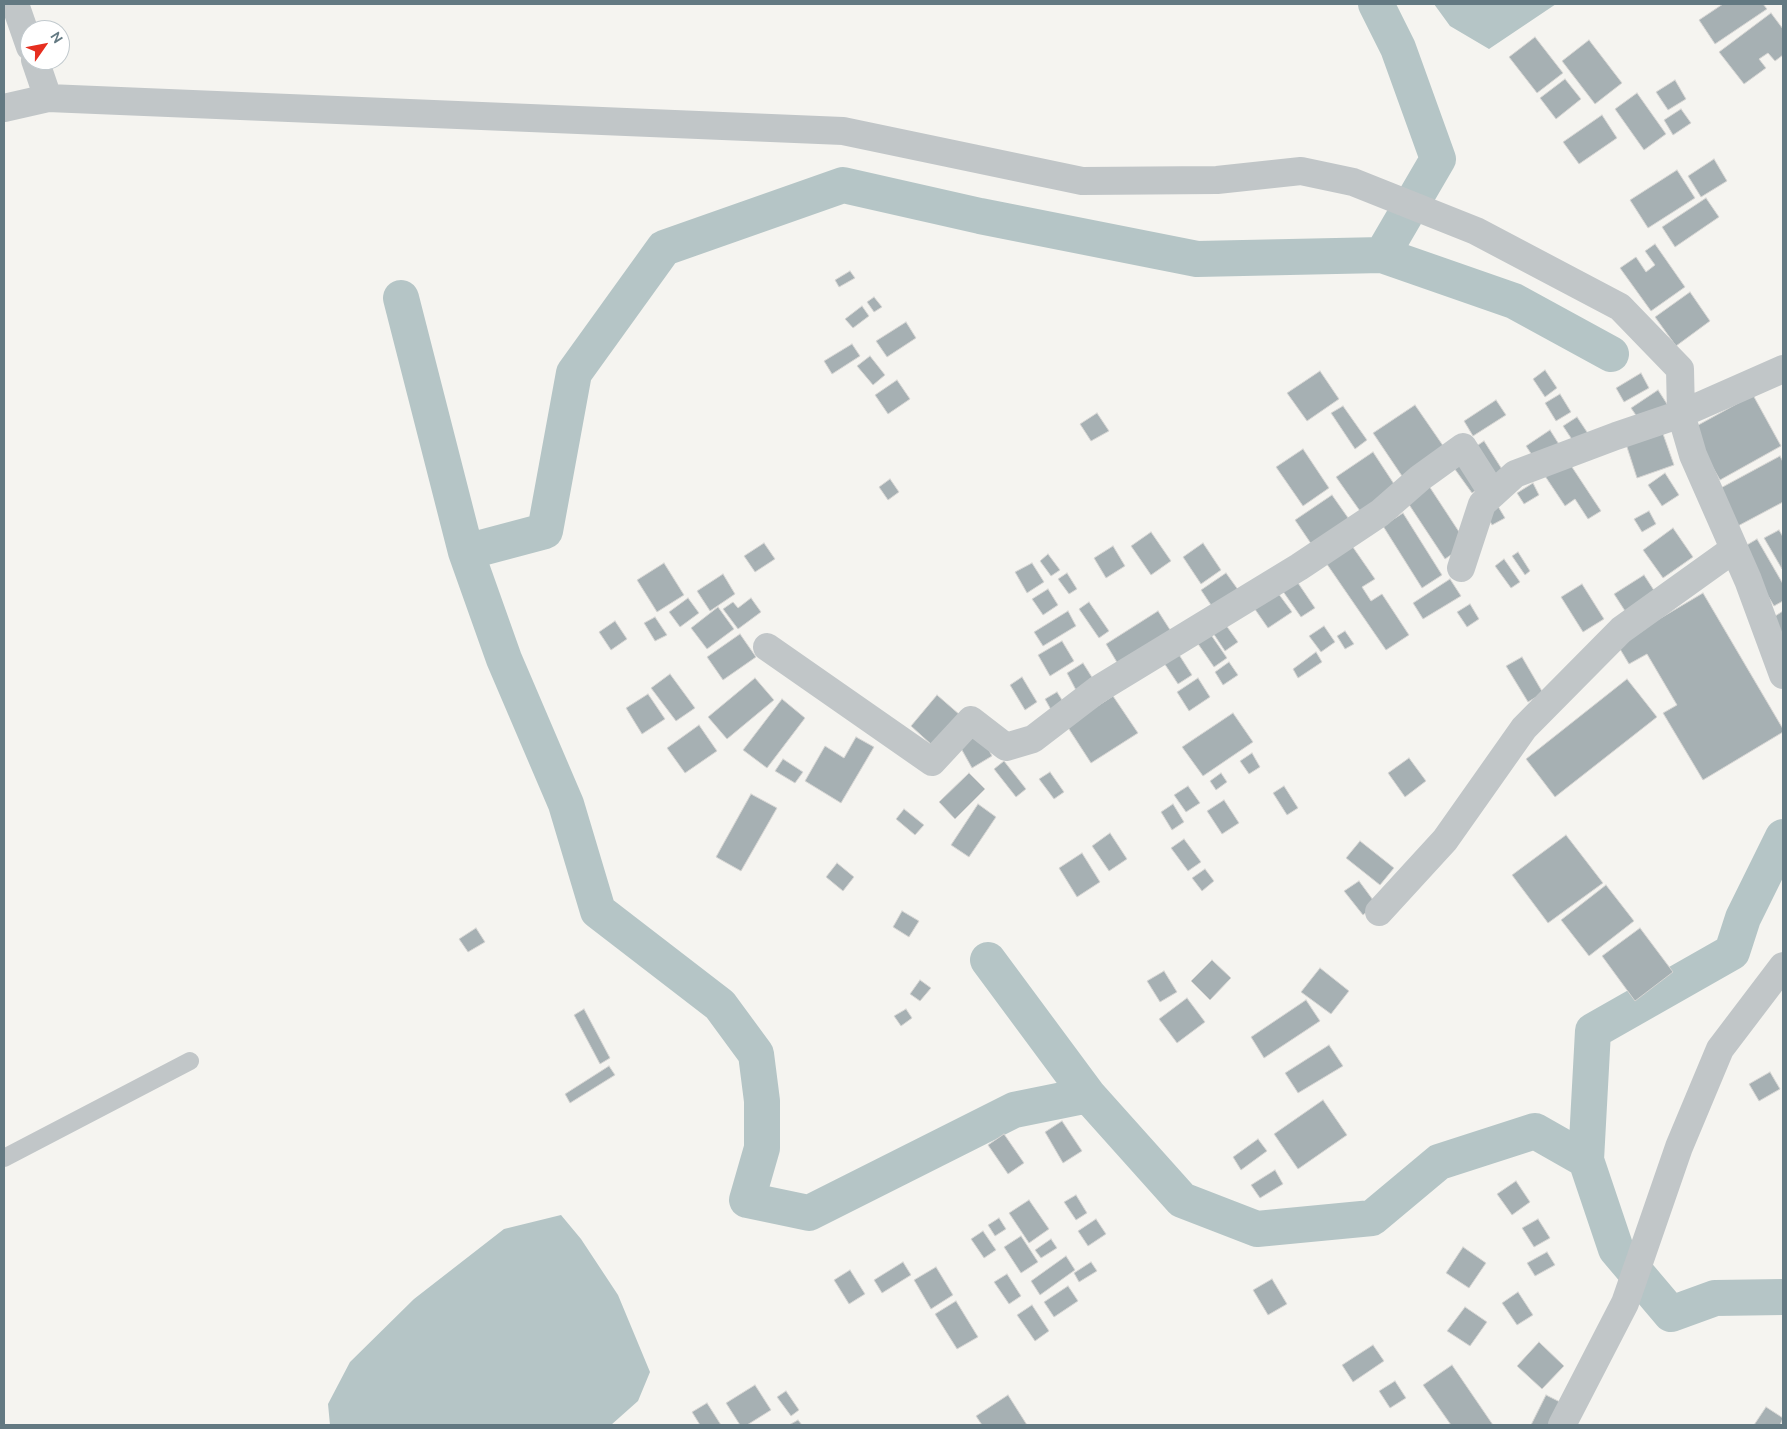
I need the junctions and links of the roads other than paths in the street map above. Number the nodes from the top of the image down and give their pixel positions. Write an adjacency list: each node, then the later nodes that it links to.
1 (15, 4): 2 (street)
2 (21, 20)
3 (38, 70): 4 (street)
4 (48, 98): 5 (street); 7 (street)
5 (4, 108)
6 (1783, 369): 7 (street)
7 (1681, 414): 8 (street); 9 (street)
8 (1493, 494): 10 (street); 11 (street)
9 (1734, 549): 12 (street); 13 (street)
10 (1461, 568)
11 (767, 647)
12 (1783, 675)
13 (1379, 912)
14 (1783, 966): 17 (street)
15 (190, 1061): 16 (lane)
16 (4, 1158)
17 (1562, 1425)

